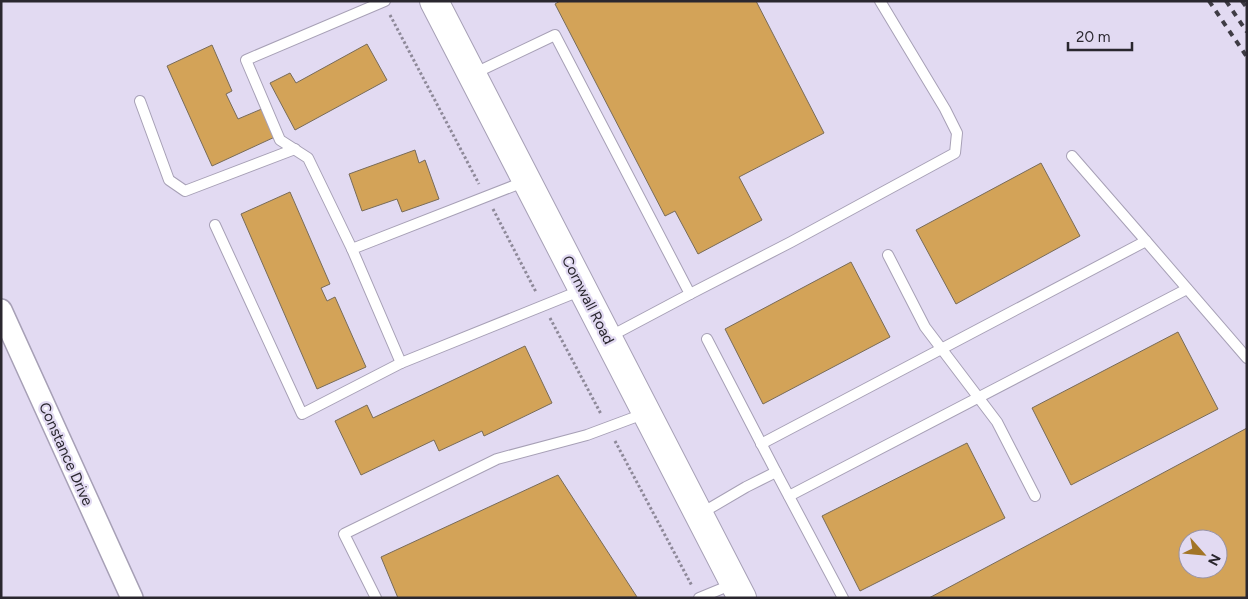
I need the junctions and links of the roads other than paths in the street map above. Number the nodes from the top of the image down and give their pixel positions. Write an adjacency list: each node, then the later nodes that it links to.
1 (385, 1): 6 (lane)
2 (434, 1): 4 (main road, Cornwall Road)
3 (880, 1): 15 (lane)
4 (472, 74): 8 (main road, Cornwall Road); 15 (lane)
5 (140, 101): 6 (lane)
6 (295, 149): 11 (lane)
7 (1072, 156): 10 (lane)
8 (527, 180): 11 (lane); 14 (main road, Cornwall Road)
9 (215, 225): 21 (lane)
10 (1146, 241): 13 (lane); 19 (lane)
11 (352, 250): 21 (lane)
12 (888, 254): 19 (lane)
13 (1187, 288): 20 (lane); 22 (lane)
14 (583, 289): 17 (main road, Cornwall Road); 21 (lane)
15 (690, 294): 17 (lane)
16 (1, 310): 30 (street, Constance Drive)
17 (608, 338): 23 (main road, Cornwall Road)
18 (707, 339): 24 (lane)
19 (942, 349): 22 (lane); 24 (lane)
20 (1247, 358)
21 (401, 363)
22 (978, 397): 26 (lane); 27 (lane)
23 (646, 412): 28 (main road, Cornwall Road); 31 (lane)
24 (761, 444): 25 (lane)
25 (776, 472): 26 (lane); 28 (lane)
26 (789, 496): 33 (lane)
27 (1035, 496)
28 (699, 514): 29 (main road, Cornwall Road)
29 (739, 591): 32 (lane)
30 (132, 598)
31 (376, 598)
32 (700, 598)
33 (843, 598)

